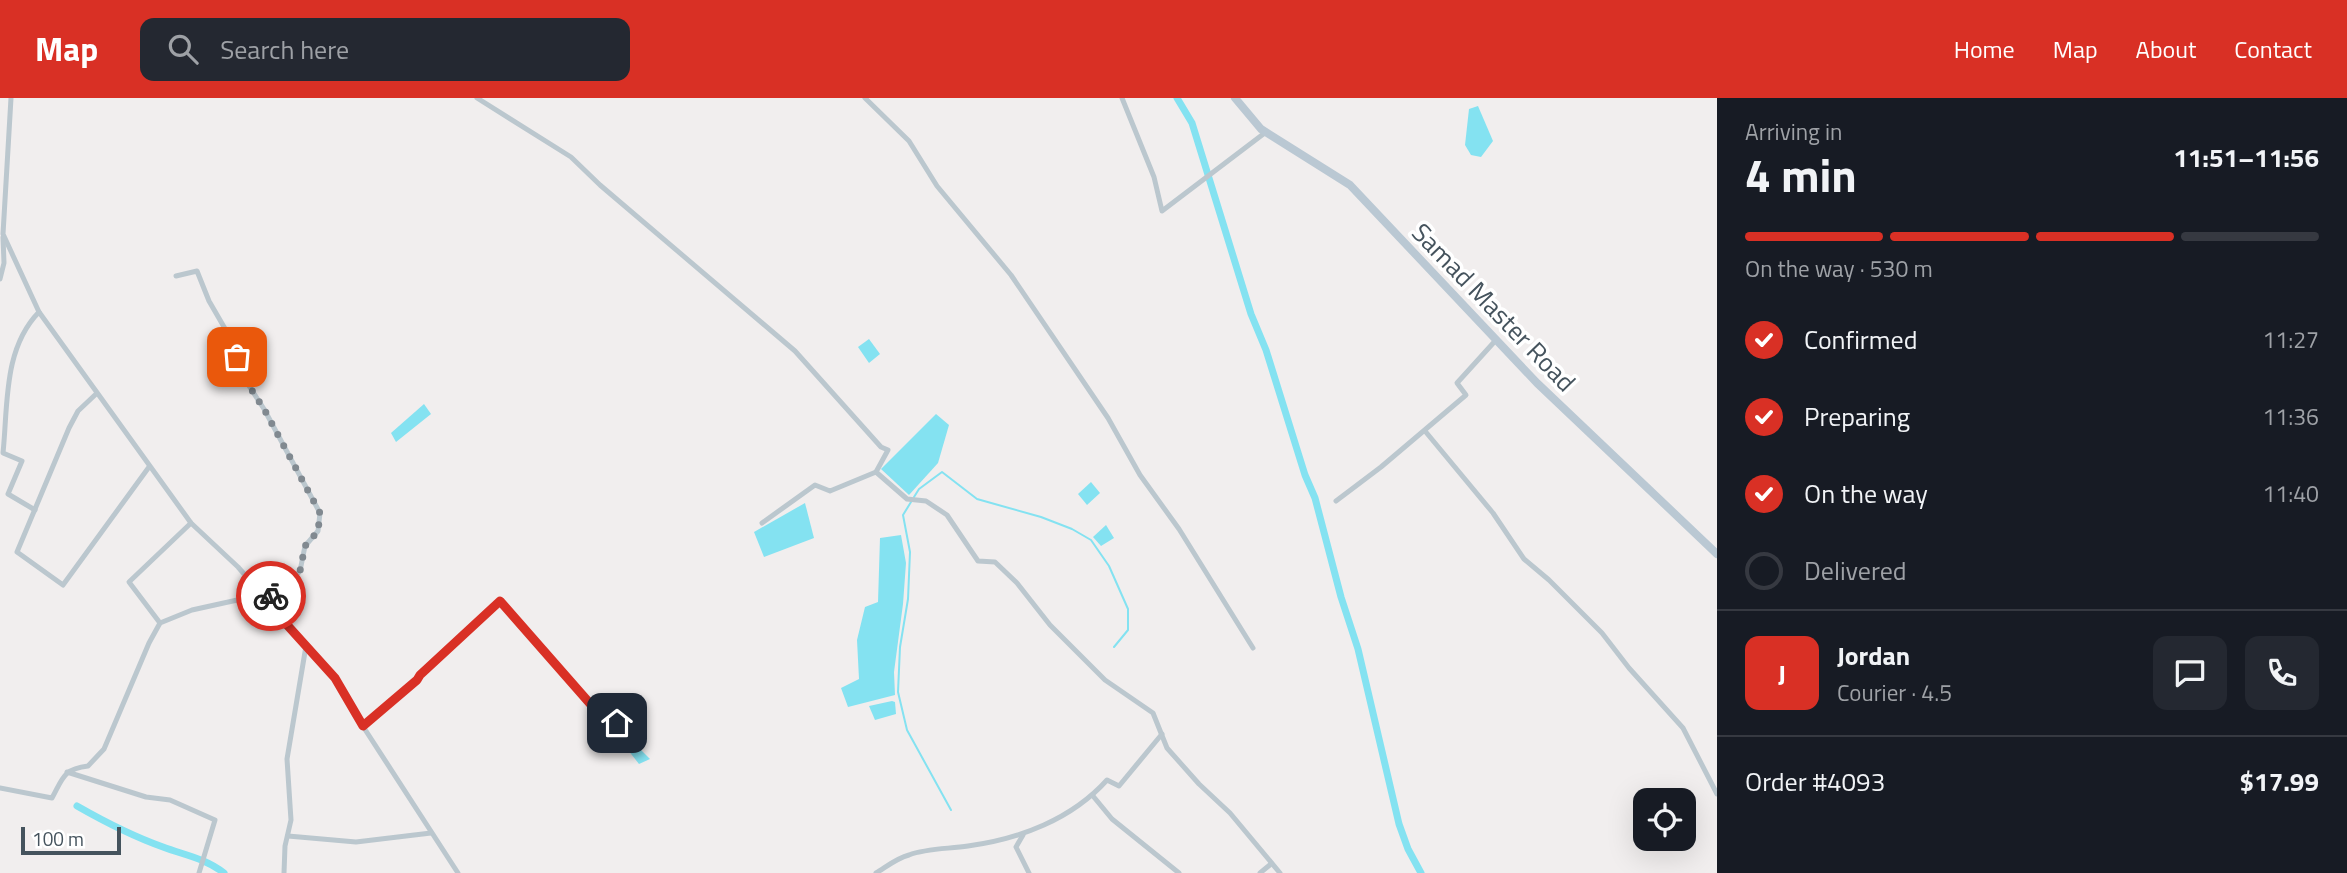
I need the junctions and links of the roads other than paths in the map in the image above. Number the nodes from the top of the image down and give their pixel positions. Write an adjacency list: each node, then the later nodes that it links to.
1 (11, 98): 7 (street)
2 (477, 98): 15 (street)
3 (865, 98): 24 (street)
4 (1122, 98): 6 (street)
5 (1235, 98): 6 (street, Samad Master Road)
6 (1266, 132): 11 (street, Samad Master Road)
7 (1, 233): 9 (street); 10 (street)
8 (176, 276): 21 (street)
9 (0, 279)
10 (39, 312): 12 (street); 17 (street)
11 (1496, 340): 13 (street); 20 (street, Samad Master Road)
12 (96, 394): 14 (street); 17 (street)
13 (1425, 431): 16 (street); 30 (street)
14 (149, 467): 17 (street); 18 (street)
15 (876, 472): 19 (street); 27 (street)
16 (1336, 501)
17 (35, 510)
18 (191, 523): 21 (street); 22 (street)
19 (762, 523)
20 (1717, 554)
21 (260, 595): 22 (street); 23 (street)
22 (160, 623): 28 (street)
23 (306, 646): 26 (street); 34 (street)
24 (1253, 648)
25 (617, 723): 26 (street)
26 (363, 726): 32 (street)
27 (1162, 734): 31 (street); 35 (street)
28 (66, 772): 29 (street); 36 (street)
29 (0, 789)
30 (1717, 794)
31 (1093, 796): 33 (street); 41 (street)
32 (431, 833): 34 (street); 38 (street)
33 (1023, 835): 39 (street); 40 (street)
34 (288, 836): 37 (street)
35 (1271, 864): 42 (street); 43 (street)
36 (200, 870)
37 (284, 873)
38 (458, 873)
39 (876, 873)
40 (1029, 873)
41 (1179, 873)
42 (1260, 873)
43 (1280, 873)

